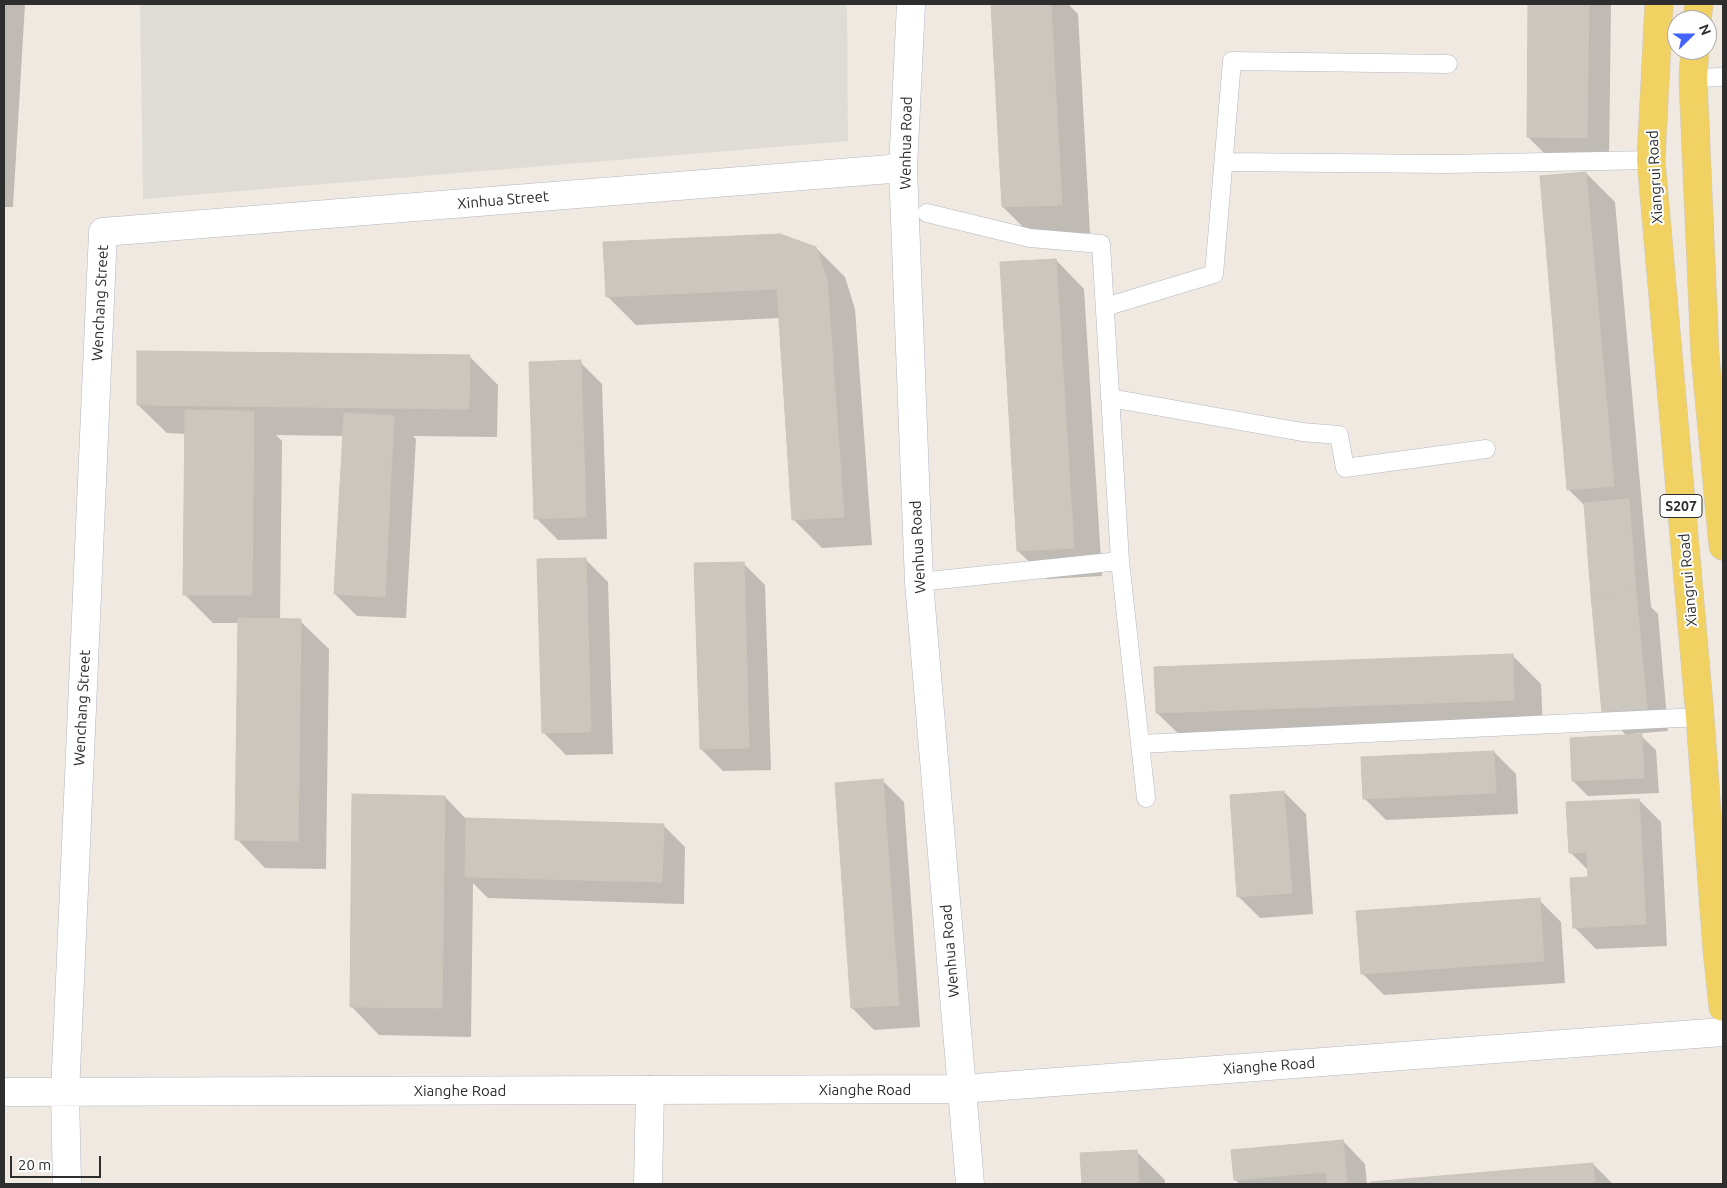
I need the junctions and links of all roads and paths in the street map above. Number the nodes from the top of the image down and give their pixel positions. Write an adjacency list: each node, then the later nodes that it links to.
1 (911, 4): 9 (main road, Wenhua Road)
2 (1659, 4): 7 (main road, Xiangrui Road / S207)
3 (1694, 60): 6 (main road, S207)
4 (1448, 64): 8 (lane)
5 (1723, 77): 6 (lane)
6 (1693, 78): 15 (main road, S207)
7 (1651, 160): 8 (lane); 18 (main road, Xiangrui Road / S207)
8 (1224, 162): 12 (lane)
9 (903, 168): 11 (main road, Xinhua Street); 17 (main road, Wenhua Road)
10 (927, 213): 12 (lane)
11 (103, 232): 26 (main road, Wenchang Street)
12 (1104, 307): 13 (lane)
13 (1110, 398): 14 (lane); 16 (lane)
14 (1486, 450)
15 (1723, 546)
16 (1120, 561): 17 (lane); 19 (lane)
17 (919, 582): 23 (main road, Wenhua Road)
18 (1700, 717): 19 (lane); 21 (main road, Xiangrui Road / S207)
19 (1140, 744): 20 (lane)
20 (1146, 798)
21 (1723, 1007)
22 (1723, 1032): 23 (main road, Xianghe Road)
23 (962, 1089): 24 (main road, Xianghe Road); 29 (main road, Wenhua Road)
24 (650, 1090): 26 (main road, Xianghe Road); 28 (main road)
25 (4, 1092): 26 (main road, Xianghe Road)
26 (65, 1093): 27 (main road, Wenchang Street)
27 (68, 1184)
28 (648, 1184)
29 (970, 1184)

